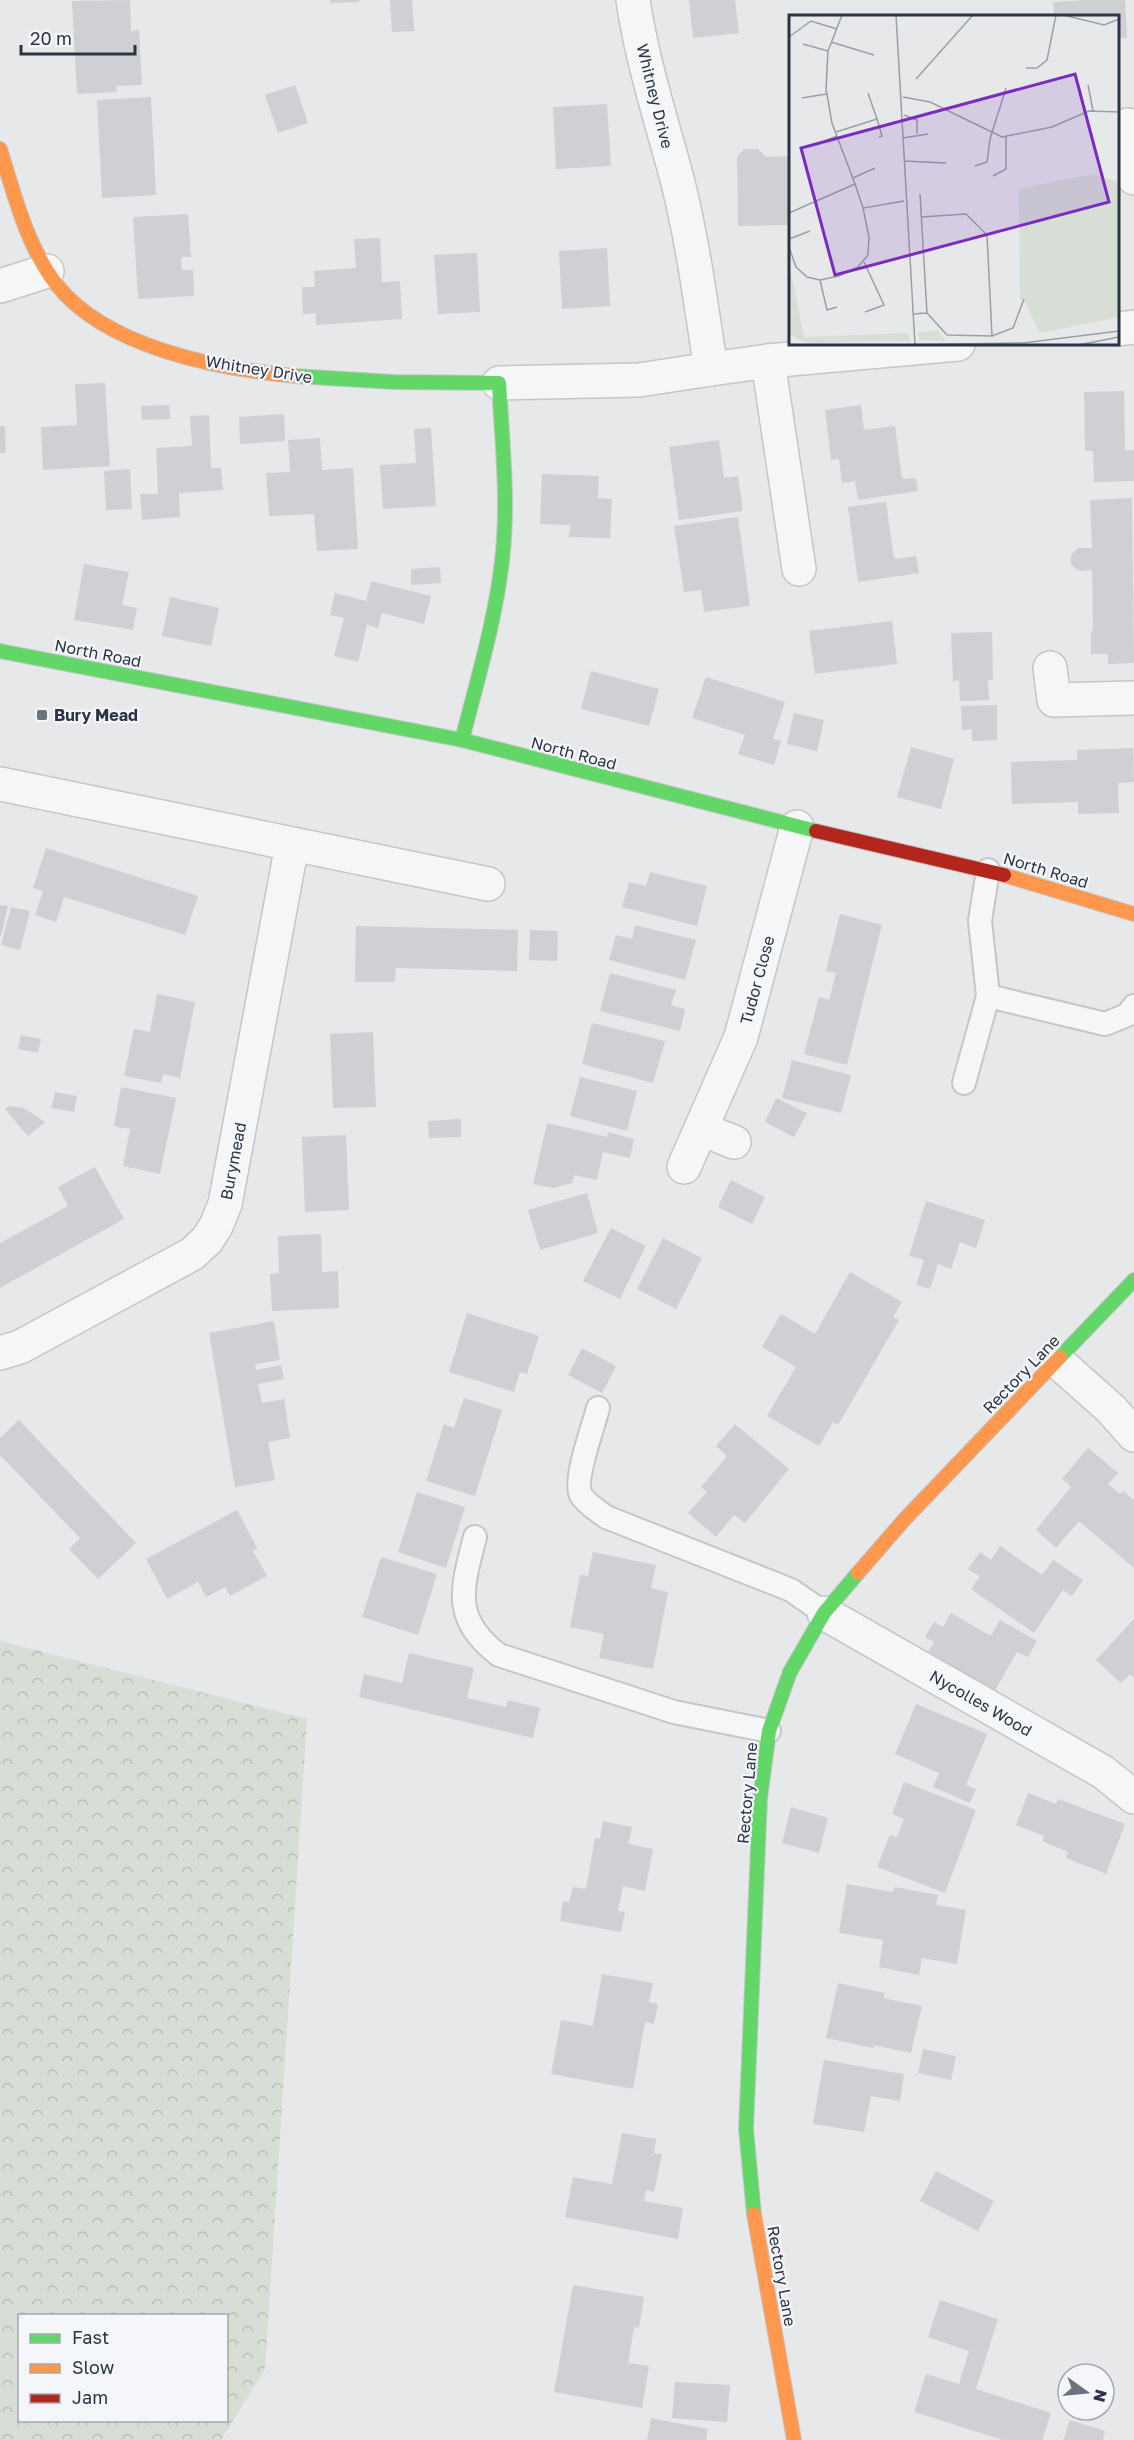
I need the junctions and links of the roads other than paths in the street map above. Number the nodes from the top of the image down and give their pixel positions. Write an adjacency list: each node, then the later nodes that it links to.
1 (633, 0): 11 (street, Whitney Drive)
2 (1128, 124): 4 (street)
3 (0, 149): 5 (street, Whitney Drive)
4 (1134, 178)
5 (47, 271): 6 (street); 12 (street, Whitney Drive)
6 (0, 286)
7 (1134, 327): 8 (street)
8 (1119, 329)
9 (947, 345): 10 (street, Whitney Drive)
10 (768, 361): 11 (street, Whitney Drive); 13 (street)
11 (711, 369): 12 (street, Whitney Drive)
12 (499, 383): 17 (street)
13 (799, 569)
14 (0, 651): 17 (street, North Road)
15 (1050, 668): 16 (street)
16 (1134, 698)
17 (462, 740): 19 (street, North Road)
18 (0, 784): 20 (street)
19 (797, 827): 21 (street, North Road); 27 (street, Tudor Close)
20 (292, 845): 22 (street); 31 (street, Burymead)
21 (988, 870): 23 (street, North Road); 24 (lane)
22 (488, 884)
23 (1134, 914)
24 (988, 996): 25 (lane); 26 (lane)
25 (1134, 1006)
26 (964, 1083)
27 (701, 1129): 28 (street); 29 (street, Tudor Close)
28 (734, 1142)
29 (684, 1167)
30 (1134, 1280): 32 (street, Rectory Lane)
31 (0, 1353)
32 (1057, 1361): 34 (street); 36 (street, Rectory Lane)
33 (598, 1408): 36 (lane)
34 (1134, 1435)
35 (475, 1537): 37 (lane)
36 (824, 1613): 37 (street, Rectory Lane); 38 (street, Nycolles Wood)
37 (769, 1731): 39 (street, Rectory Lane)
38 (1134, 1797)
39 (794, 2440)

